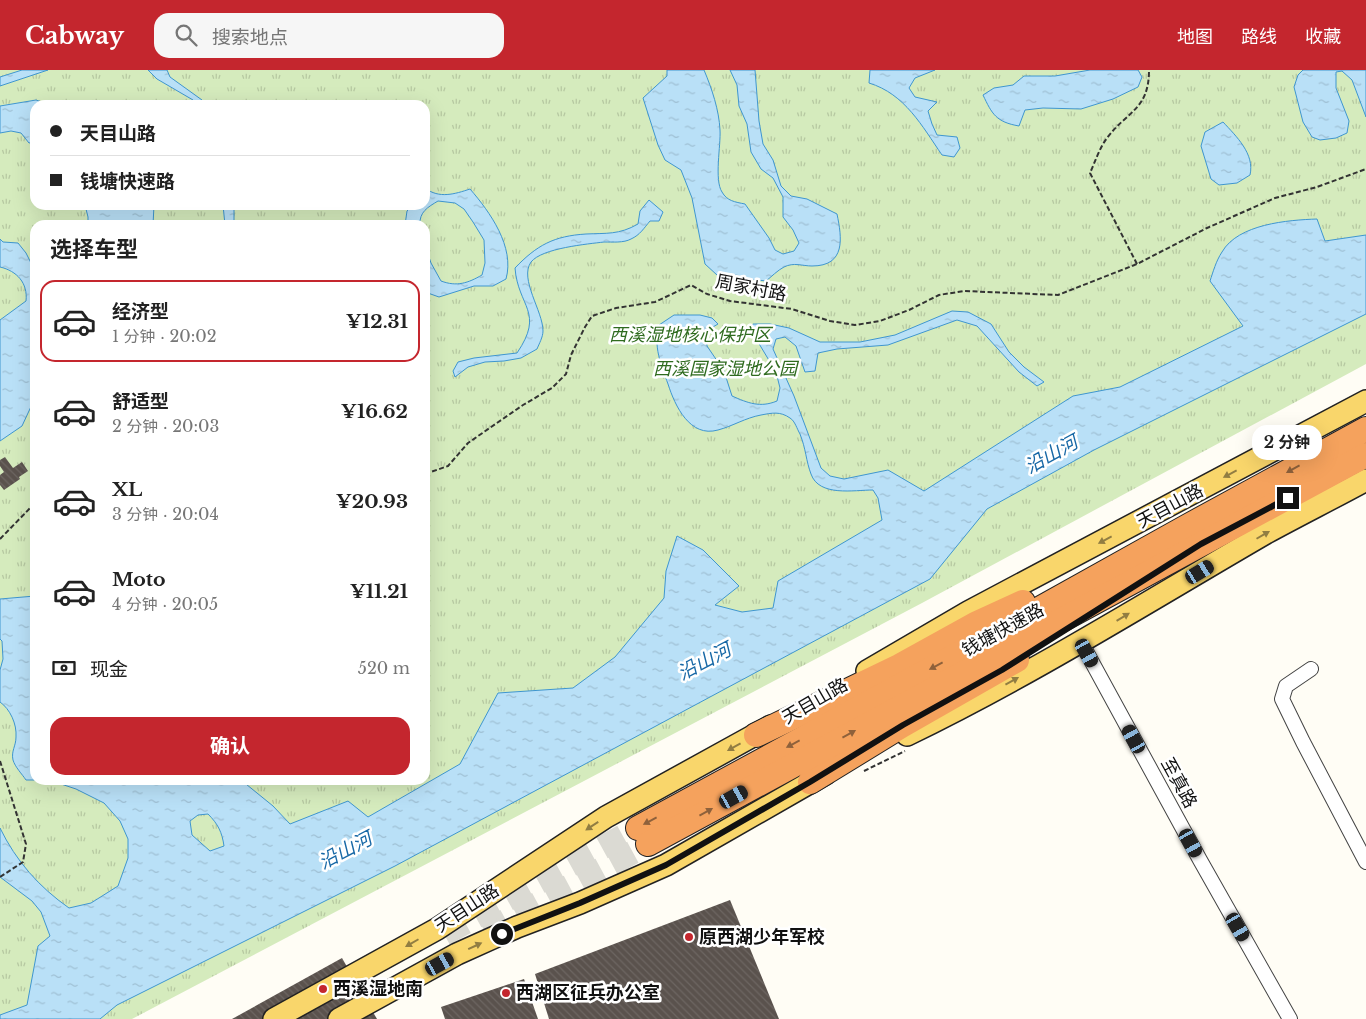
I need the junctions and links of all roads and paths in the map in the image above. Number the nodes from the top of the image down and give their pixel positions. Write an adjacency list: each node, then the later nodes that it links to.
1 (1148, 70): 3 (path)
2 (1366, 169): 3 (path)
3 (1137, 264): 7 (path, 周家村路)
4 (1366, 401): 14 (main road, 天目山路, one-way to 14)
5 (1366, 429): 10 (highway, 钱塘快速路, one-way to 10)
6 (1366, 456): 10 (highway, 钱塘快速路)
7 (430, 472)
8 (1366, 480): 12 (main road, 天目山路, one-way to 8)
9 (30, 508): 11 (path)
10 (1195, 535): 14 (highway); 16 (highway); 17 (highway, 钱塘快速路)
11 (0, 539)
12 (1081, 642): 16 (main road, 天目山路, one-way to 12); 22 (street, 至真路)
13 (1311, 669): 18 (street)
14 (756, 735): 20 (main road, 天目山路, one-way to 20)
15 (0, 761): 19 (path)
16 (810, 782): 21 (main road, 天目山路, one-way to 16)
17 (643, 836)
18 (1366, 862)
19 (0, 877)
20 (274, 1019)
21 (339, 1019)
22 (1290, 1019)

